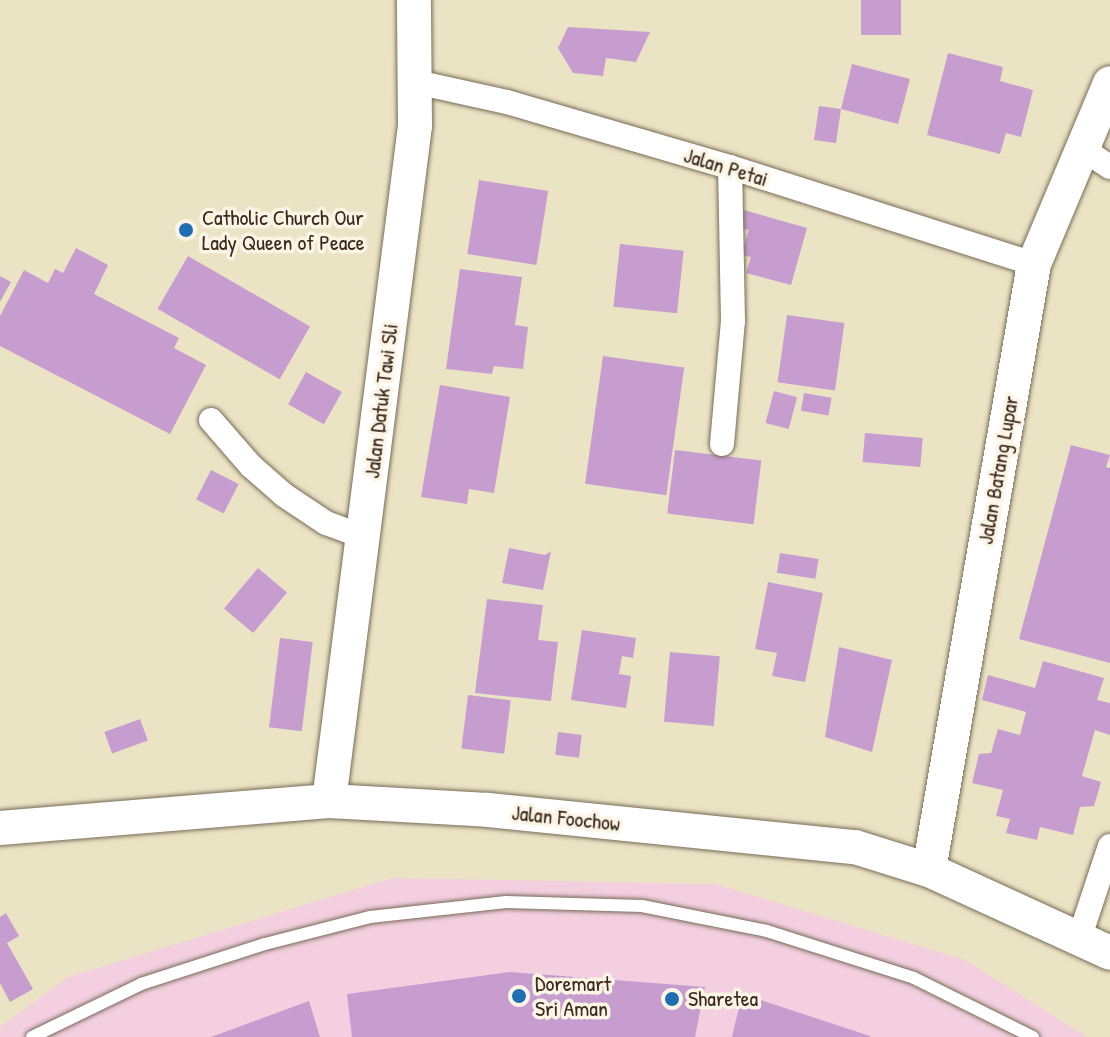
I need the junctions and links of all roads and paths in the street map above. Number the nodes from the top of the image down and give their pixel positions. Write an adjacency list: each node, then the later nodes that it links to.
1 (414, 0): 2 (street, Jalan Datuk Tawi Sli)
2 (416, 82): 5 (street, Jalan Petai); 9 (street, Jalan Datuk Tawi Sli)
3 (1110, 83): 4 (street, Jalan Batang Lupar)
4 (1096, 158): 6 (street, Jalan Batang Lupar)
5 (730, 167): 6 (street, Jalan Petai); 8 (street)
6 (1034, 264): 13 (street, Jalan Batang Lupar)
7 (211, 420): 9 (street)
8 (722, 444)
9 (364, 537): 10 (street, Jalan Datuk Tawi Sli)
10 (329, 801): 11 (street, Jalan Foochow); 13 (street, Jalan Foochow)
11 (0, 828)
12 (1110, 846): 14 (street)
13 (929, 870): 14 (street, Jalan Foochow)
14 (1079, 939): 15 (street, Jalan Foochow)
15 (1110, 953)
16 (32, 1037): 17 (lane)
17 (1033, 1037)

